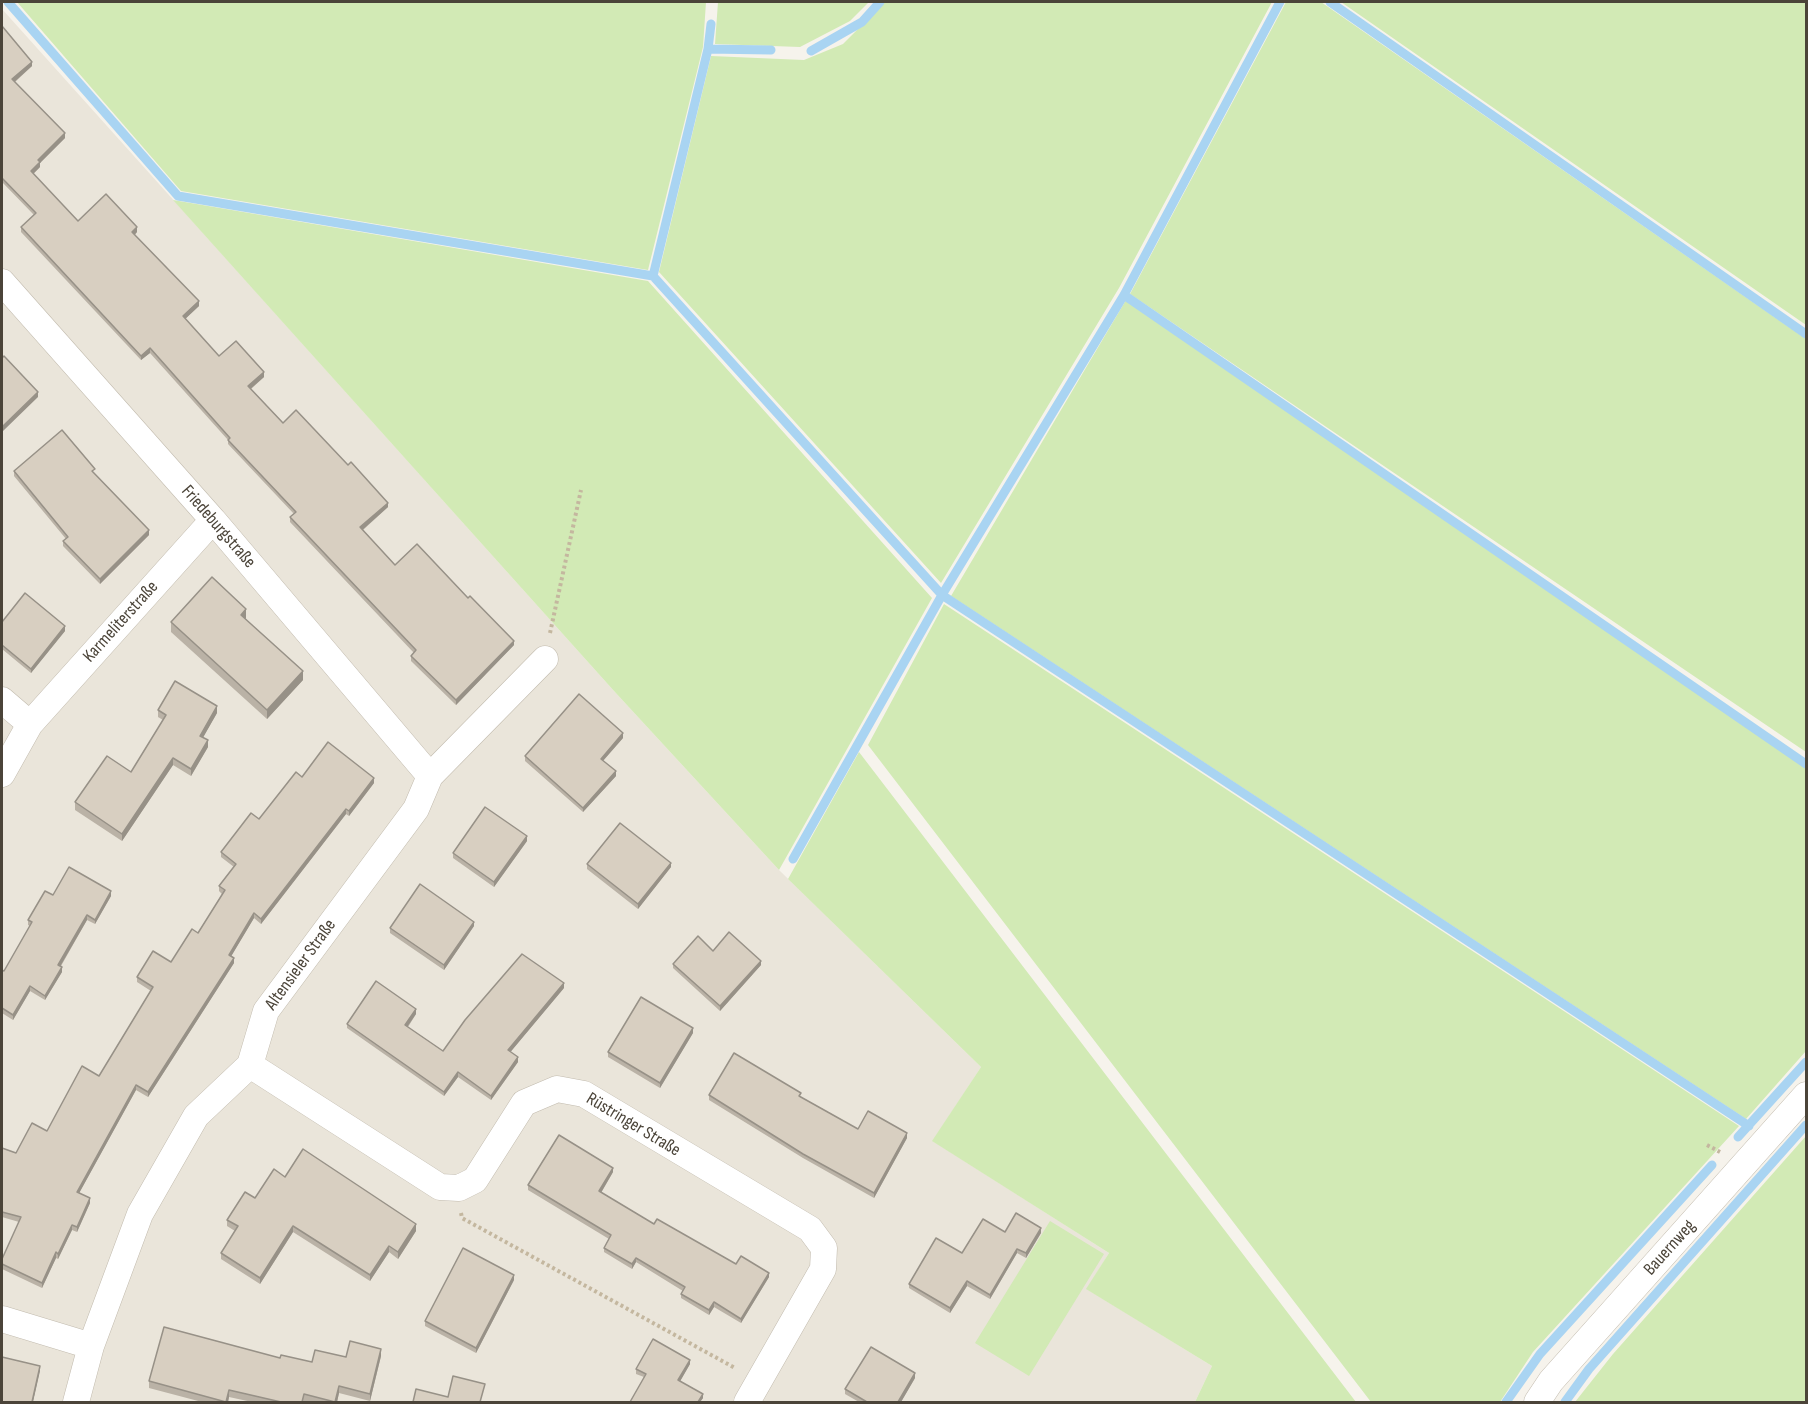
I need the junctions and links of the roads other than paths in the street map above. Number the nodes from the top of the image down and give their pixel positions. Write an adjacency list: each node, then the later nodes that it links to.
1 (2, 282): 2 (street, Friedeburgstraße)
2 (213, 520): 5 (street, Karmeliterstraße); 7 (street, Friedeburgstraße)
3 (545, 659): 7 (street, Altensieler Straße)
4 (2, 700): 5 (street)
5 (30, 724): 6 (street, Karmeliterstraße)
6 (2, 774)
7 (430, 776): 8 (street, Altensieler Straße)
8 (250, 1065): 11 (street); 12 (street, Rüstringer Straße)
9 (1806, 1095): 14 (street, Bauernweg)
10 (2, 1319): 11 (street)
11 (92, 1346): 13 (street)
12 (753, 1392)
13 (75, 1402)
14 (1537, 1402)

